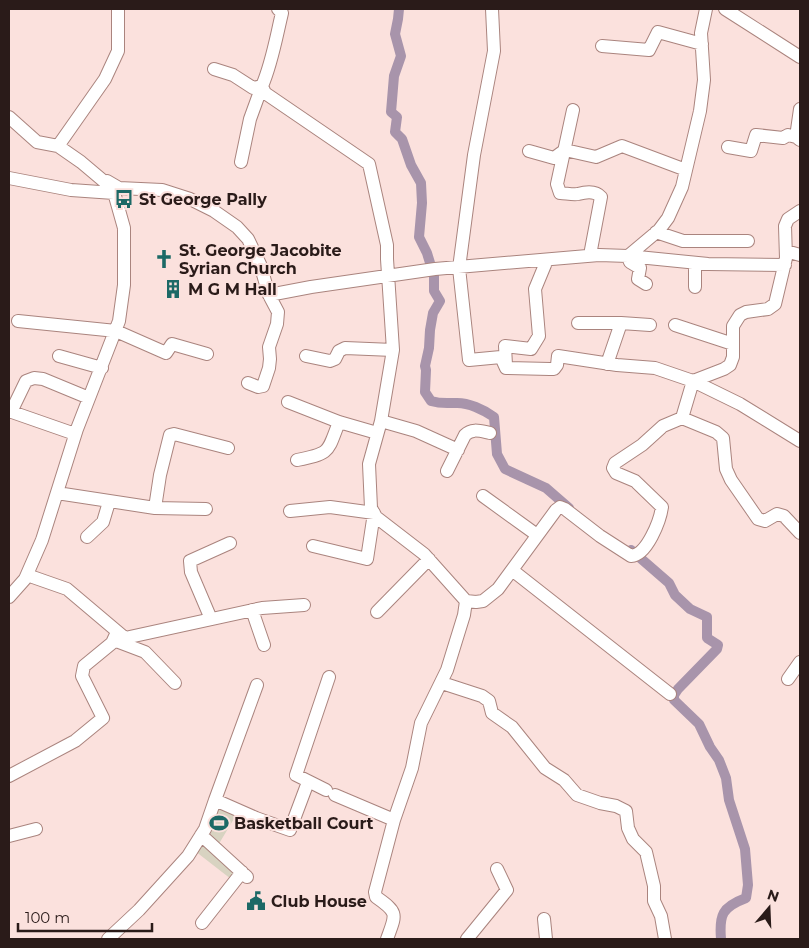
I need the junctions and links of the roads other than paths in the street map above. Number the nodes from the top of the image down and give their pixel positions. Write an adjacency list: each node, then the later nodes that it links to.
1 (118, 9): 15 (street)
2 (278, 9): 10 (street)
3 (492, 9): 34 (street)
4 (706, 9): 6 (street)
5 (725, 9): 8 (street)
6 (702, 44): 7 (street); 20 (street)
7 (602, 46)
8 (800, 56)
9 (214, 69): 10 (street)
10 (262, 86): 19 (street); 35 (street)
11 (800, 109): 14 (street)
12 (573, 110): 17 (street)
13 (9, 117): 15 (street)
14 (798, 139): 16 (street)
15 (58, 146): 21 (street)
16 (728, 147)
17 (565, 150): 18 (street); 20 (street); 28 (street)
18 (528, 151)
19 (241, 162)
20 (686, 170): 25 (street)
21 (96, 174): 23 (street); 38 (street)
22 (9, 178): 23 (street)
23 (114, 192): 44 (street)
24 (800, 211): 27 (street)
25 (656, 232): 26 (street); 30 (street)
26 (748, 241)
27 (786, 250): 29 (street); 33 (street)
28 (590, 255): 30 (street); 31 (street)
29 (800, 255)
30 (628, 256): 32 (street); 36 (street)
31 (547, 260): 34 (street); 52 (street)
32 (695, 262): 33 (street); 37 (street)
33 (785, 265): 45 (street)
34 (458, 268): 35 (street); 52 (street)
35 (389, 277): 38 (street); 46 (street)
36 (646, 284)
37 (695, 287)
38 (269, 295): 54 (street)
39 (18, 320): 44 (street)
40 (578, 323): 41 (street)
41 (621, 323): 42 (street); 50 (street)
42 (650, 325)
43 (675, 325): 45 (street)
44 (116, 331): 47 (street); 51 (street)
45 (733, 344): 53 (street)
46 (393, 350): 49 (street); 60 (street)
47 (206, 354)
48 (59, 356): 51 (street)
49 (306, 356)
50 (607, 364): 52 (street); 53 (street)
51 (102, 368): 55 (street)
52 (506, 368)
53 (693, 381): 58 (street); 63 (street)
54 (248, 383)
55 (89, 398): 57 (street); 62 (street)
56 (288, 402): 59 (street)
57 (10, 411): 62 (street)
58 (682, 418): 75 (street); 76 (street)
59 (339, 422): 60 (street); 66 (street)
60 (379, 427): 65 (street); 74 (street)
61 (490, 433): 65 (street)
62 (75, 434): 68 (street)
63 (800, 441)
64 (228, 448): 71 (street)
65 (458, 450): 67 (street)
66 (296, 460)
67 (447, 471)
68 (57, 493): 70 (street); 82 (street)
69 (483, 496): 76 (street)
70 (109, 502): 71 (street); 77 (street)
71 (155, 508): 72 (street)
72 (206, 509)
73 (290, 511): 74 (street)
74 (374, 513): 79 (street); 80 (street)
75 (800, 533)
76 (538, 535): 81 (street)
77 (87, 538)
78 (230, 543): 88 (street)
79 (313, 546)
80 (429, 559): 84 (street); 87 (street)
81 (512, 570): 84 (street); 97 (street)
82 (28, 575): 83 (street); 89 (street)
83 (9, 597)
84 (466, 601): 95 (street)
85 (304, 605): 86 (street)
86 (252, 610): 88 (street); 90 (street)
87 (377, 612)
88 (210, 620): 89 (street)
89 (115, 636): 94 (street); 98 (street)
90 (264, 645)
91 (800, 662): 93 (street)
92 (329, 677): 99 (street)
93 (788, 679)
94 (175, 683)
95 (442, 683): 101 (street); 112 (street)
96 (257, 685): 100 (street)
97 (670, 694)
98 (9, 776)
99 (308, 782): 100 (street); 101 (street)
100 (214, 800): 103 (street)
101 (394, 820): 109 (street)
102 (36, 829): 104 (street)
103 (201, 835): 107 (street); 108 (street)
104 (9, 836)
105 (497, 869): 110 (street)
106 (544, 919): 111 (street)
107 (202, 923)
108 (108, 939)
109 (387, 939)
110 (466, 939)
111 (546, 939)
112 (665, 939)

